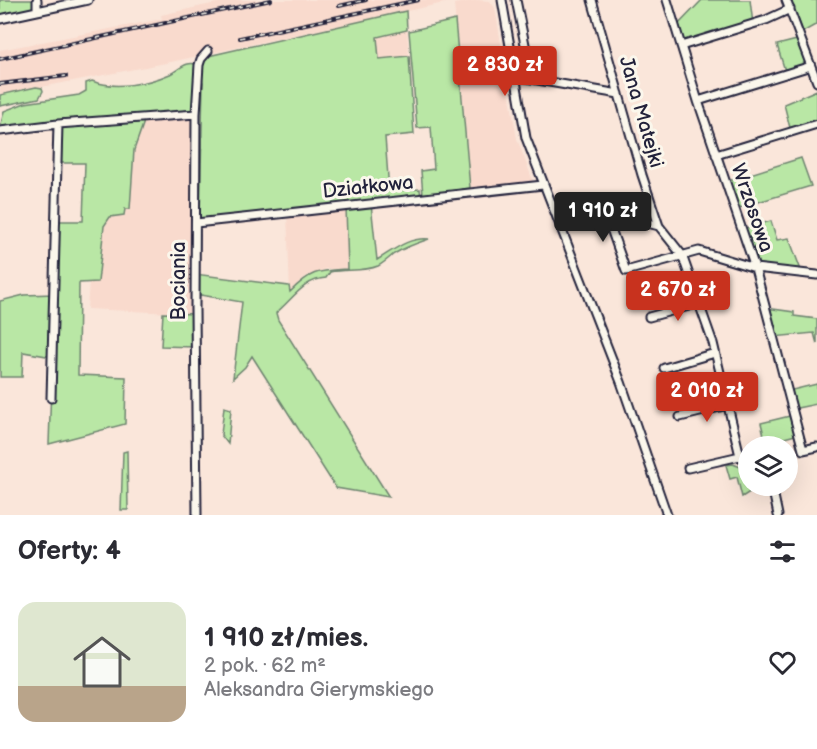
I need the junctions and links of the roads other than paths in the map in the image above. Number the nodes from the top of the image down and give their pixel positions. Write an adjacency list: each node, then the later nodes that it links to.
1 (37, 0): 9 (street)
2 (88, 0): 9 (street)
3 (502, 0): 14 (street)
4 (516, 0): 15 (street)
5 (592, 0): 17 (street, Jana Matejki)
6 (667, 0): 11 (street, Wrzosowa)
7 (786, 0): 8 (street)
8 (790, 9): 11 (street); 13 (street)
9 (36, 11): 10 (street)
10 (0, 19)
11 (681, 46): 18 (street, Wrzosowa)
12 (208, 51): 19 (street, Bociania)
13 (811, 66): 16 (street); 18 (street)
14 (514, 76): 15 (street); 24 (street)
15 (532, 79): 17 (street)
16 (817, 82)
17 (619, 94): 26 (street, Jana Matejki)
18 (698, 101): 23 (street, Wrzosowa)
19 (196, 114): 20 (street); 25 (street, Bociania)
20 (58, 124): 22 (street); 34 (street)
21 (817, 124): 23 (street)
22 (0, 131)
23 (716, 155): 28 (street, Wrzosowa)
24 (543, 185): 25 (street, Działkowa); 43 (street)
25 (196, 223): 42 (street, Bociania)
26 (659, 226): 27 (street, Jana Matejki); 27 (street)
27 (682, 255): 28 (street); 30 (street, Jana Matejki)
28 (755, 268): 29 (street); 37 (street, Wrzosowa)
29 (817, 275)
30 (700, 303): 31 (street); 32 (street, Jana Matejki)
31 (649, 317)
32 (715, 353): 33 (street); 35 (street, Jana Matejki)
33 (664, 368)
34 (51, 398)
35 (728, 405): 36 (street); 38 (street, Jana Matejki)
36 (680, 417)
37 (817, 447)
38 (738, 448)
39 (738, 456): 40 (street)
40 (688, 468)
41 (774, 496): 44 (street)
42 (197, 515)
43 (667, 515)
44 (778, 515)

